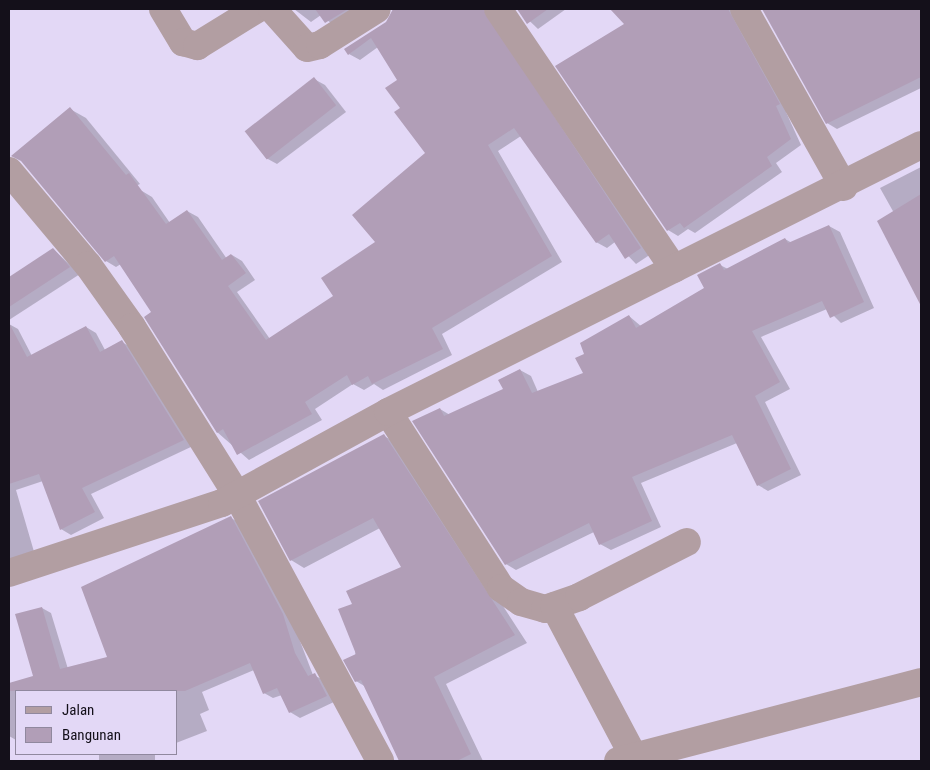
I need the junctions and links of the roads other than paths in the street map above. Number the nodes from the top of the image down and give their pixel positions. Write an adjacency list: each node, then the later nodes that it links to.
1 (163, 9): 2 (street)
2 (257, 9)
3 (272, 9): 4 (street)
4 (377, 9)
5 (498, 9): 10 (street)
6 (744, 9): 9 (street)
7 (921, 146): 9 (street)
8 (9, 171): 12 (street)
9 (844, 187): 10 (street)
10 (674, 269): 11 (street)
11 (388, 412): 12 (street); 15 (street)
12 (238, 495): 14 (street); 18 (street)
13 (687, 542): 15 (street)
14 (9, 573)
15 (554, 606): 17 (street)
16 (921, 682): 17 (street)
17 (626, 759)
18 (380, 761)

